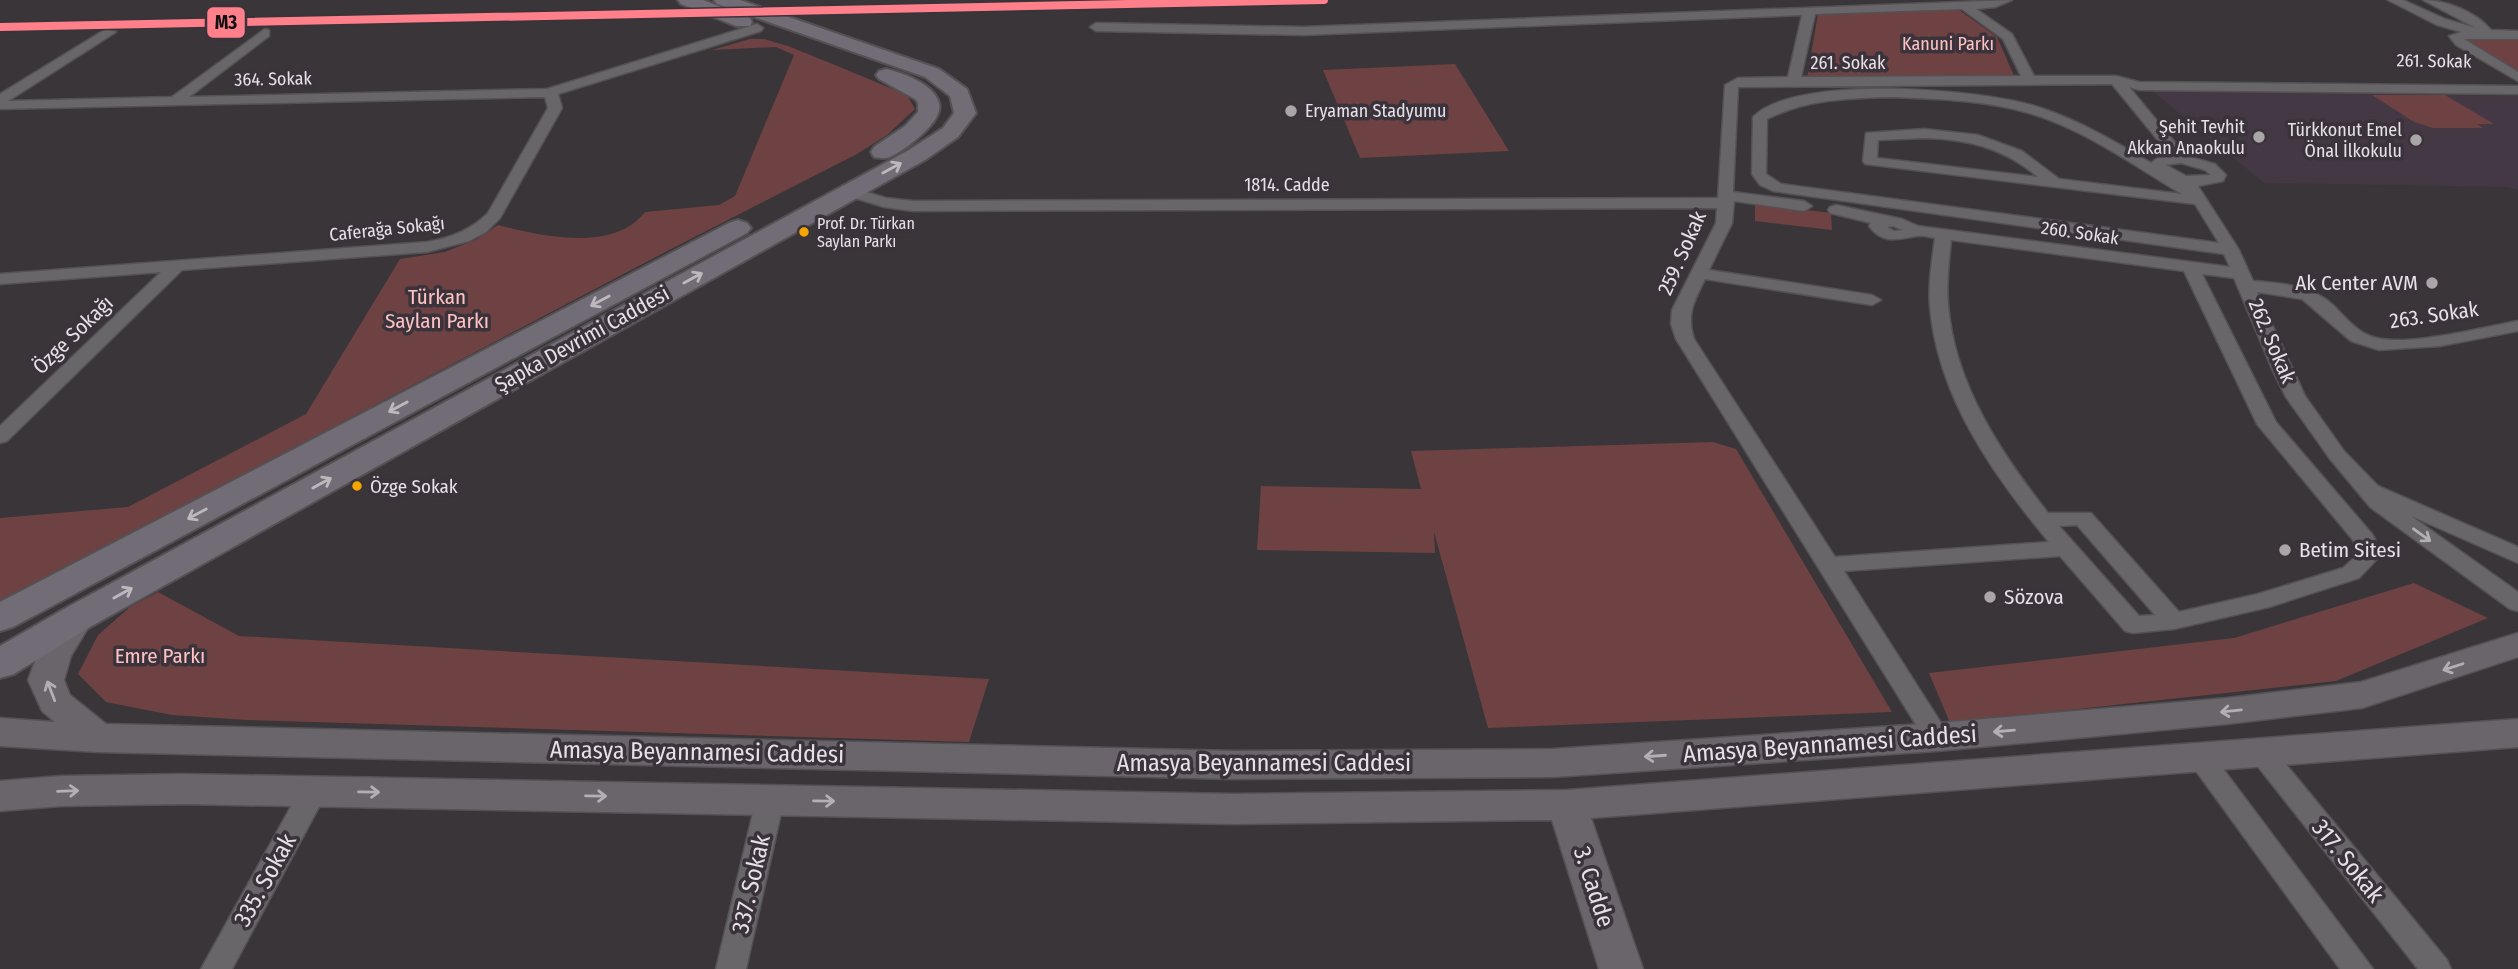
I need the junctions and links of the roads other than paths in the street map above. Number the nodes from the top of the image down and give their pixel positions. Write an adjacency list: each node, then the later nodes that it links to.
1 (687, 0): 10 (main road, Şapka Devrimi Caddesi)
2 (723, 0): 10 (main road, Şapka Devrimi Caddesi)
3 (2006, 0): 6 (street)
4 (2394, 0): 8 (street)
5 (2429, 0): 7 (street)
6 (1963, 5): 9 (street); 19 (street)
7 (2441, 5): 8 (street); 14 (street)
8 (2407, 6): 14 (street)
9 (1812, 11): 11 (street); 21 (street)
10 (767, 24): 25 (street); 30 (main road, Şapka Devrimi Caddesi, one-way to 10); 49 (main road, Şapka Devrimi Caddesi, one-way to 49)
11 (1096, 27)
12 (110, 32): 27 (street)
13 (265, 33): 26 (street)
14 (2481, 33): 15 (street); 18 (street)
15 (2518, 35)
16 (2296, 77): 17 (street, 261. Sokak); 20 (street, 261. Sokak); 22 (street)
17 (2350, 78): 18 (street, 261. Sokak); 23 (street)
18 (2518, 78)
19 (2028, 80): 20 (street, 261. Sokak); 21 (street, 261. Sokak)
20 (2116, 80): 22 (street, 261. Sokak); 28 (street)
21 (1794, 81): 32 (street, 259. Sokak)
22 (2313, 88): 23 (street, 261. Sokak)
23 (2368, 89): 24 (street, 261. Sokak)
24 (2518, 90)
25 (548, 93): 26 (street, 364. Sokak); 35 (street, Caferağa Sokağı)
26 (175, 101): 27 (street, 364. Sokak)
27 (0, 103)
28 (2181, 159): 31 (street, 262. Sokak); 31 (street)
29 (2056, 183): 29 (street); 31 (street)
30 (849, 192): 32 (street, 1814. Cadde); 50 (main road, Şapka Devrimi Caddesi, one-way to 30)
31 (2194, 192): 34 (street, 262. Sokak); 34 (street)
32 (1727, 200): 33 (street, 260. Sokak); 37 (street, 259. Sokak)
33 (1942, 234): 36 (street, 260. Sokak); 44 (street)
34 (2231, 250): 39 (street, 262. Sokak)
35 (177, 266): 38 (street, Caferağa Sokağı); 42 (street, Özge Sokağı)
36 (2190, 267): 39 (street, 260. Sokak); 51 (street)
37 (1699, 273): 40 (street); 47 (street, 259. Sokak)
38 (0, 279)
39 (2246, 280): 41 (street, 263. Sokak); 43 (street, 262. Sokak)
40 (1872, 300)
41 (2518, 326)
42 (0, 437)
43 (2371, 491): 46 (street, 262. Sokak); 48 (street, 262. Sokak, one-way to 48)
44 (2044, 520): 45 (street); 51 (street)
45 (2067, 548): 47 (street); 51 (street)
46 (2518, 556)
47 (1828, 565): 56 (street, 259. Sokak)
48 (2518, 603)
49 (0, 618)
50 (77, 618): 53 (main road, Şapka Devrimi Caddesi); 57 (main road, one-way to 50)
51 (2174, 621)
52 (2518, 645): 56 (main road, Amasya Beyannamesi Caddesi, one-way to 56)
53 (0, 664)
54 (0, 732): 57 (main road, Amasya Beyannamesi Caddesi)
55 (2518, 733): 58 (main road, Amasya Beyannamesi Caddesi)
56 (1937, 737): 57 (main road, Amasya Beyannamesi Caddesi, one-way to 57)
57 (98, 738)
58 (2261, 752): 59 (main road, Amasya Beyannamesi Caddesi); 68 (street, 317. Sokak)
59 (2200, 757): 63 (main road, Amasya Beyannamesi Caddesi); 67 (street)
60 (314, 790): 61 (main road, Amasya Beyannamesi Caddesi, one-way to 60); 62 (main road, Amasya Beyannamesi Caddesi, one-way to 62); 64 (street, 335. Sokak)
61 (0, 796)
62 (770, 800): 63 (main road, Amasya Beyannamesi Caddesi, one-way to 63); 65 (street, 337. Sokak)
63 (1567, 805): 66 (main road, 3. Cadde)
64 (216, 969)
65 (731, 969)
66 (1621, 969)
67 (2358, 969)
68 (2436, 969)

